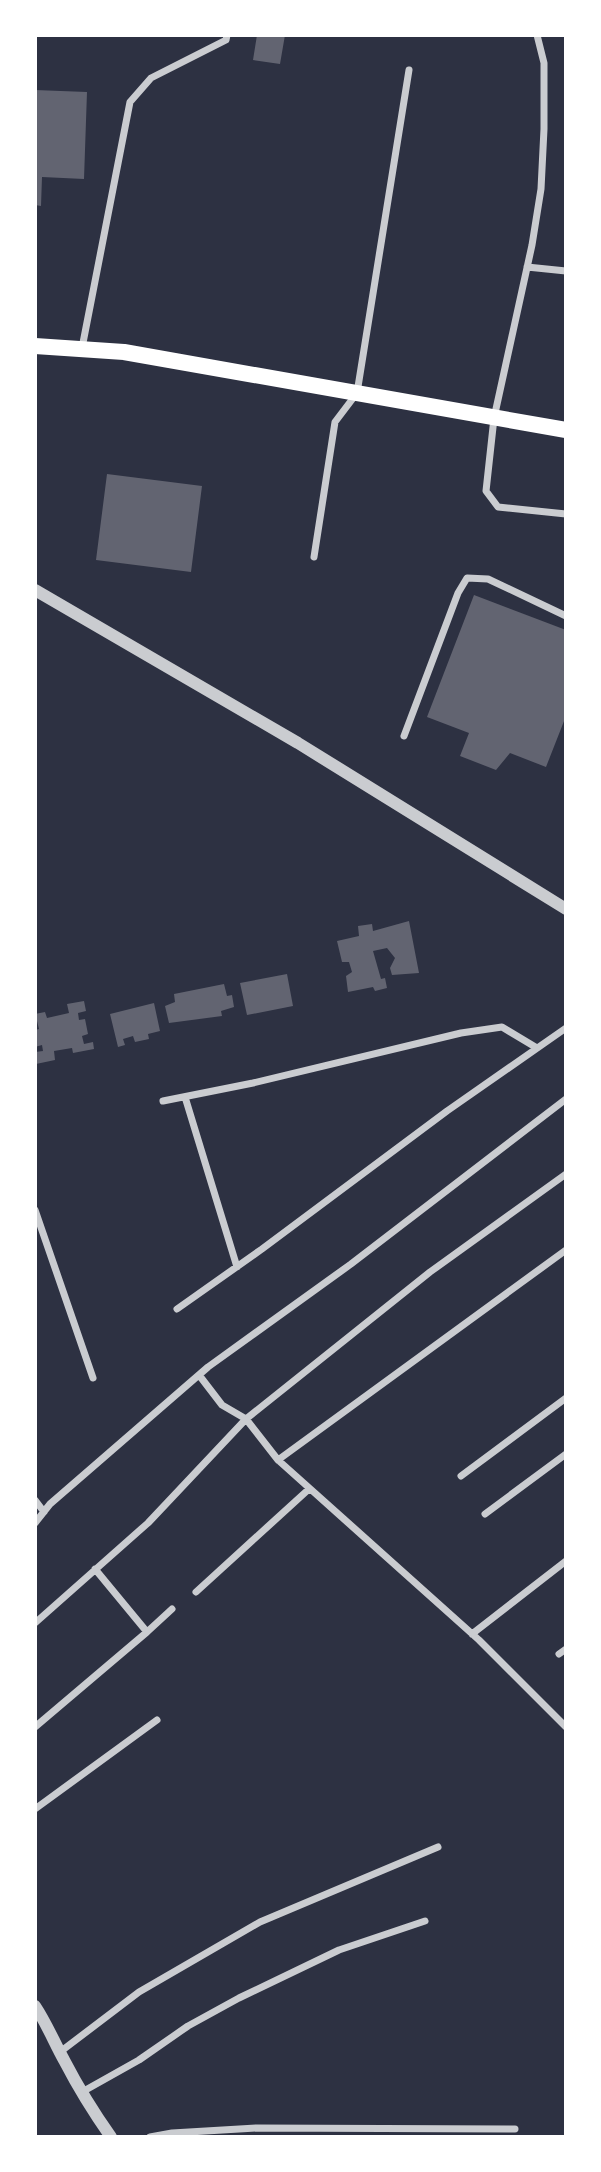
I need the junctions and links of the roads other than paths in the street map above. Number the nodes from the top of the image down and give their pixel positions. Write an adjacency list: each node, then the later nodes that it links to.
1 (227, 35): 7 (street)
2 (537, 35): 4 (street)
3 (409, 70): 8 (street)
4 (527, 267): 5 (street); 9 (street)
5 (566, 271)
6 (35, 346): 7 (highway)
7 (82, 349): 8 (highway)
8 (357, 393): 9 (highway); 12 (street)
9 (494, 418): 10 (highway); 11 (street)
10 (566, 430)
11 (566, 513)
12 (314, 558)
13 (35, 590): 16 (street)
14 (566, 616): 15 (street)
15 (404, 736)
16 (566, 909)
17 (566, 1028): 18 (street)
18 (537, 1048): 19 (street); 25 (street)
19 (185, 1097): 21 (street); 25 (street)
20 (566, 1099): 27 (street)
21 (163, 1101)
22 (566, 1174): 30 (street)
23 (35, 1210): 28 (street)
24 (566, 1250): 32 (street)
25 (237, 1267): 26 (street)
26 (177, 1308)
27 (199, 1375): 30 (street); 36 (street)
28 (93, 1378)
29 (566, 1398): 33 (street)
30 (246, 1419): 32 (street); 40 (street)
31 (566, 1454): 37 (street)
32 (278, 1460): 34 (street)
33 (461, 1476)
34 (309, 1489): 41 (street); 45 (street)
35 (35, 1500): 36 (street)
36 (44, 1512): 38 (street)
37 (485, 1514)
38 (35, 1523)
39 (566, 1561): 45 (street)
40 (95, 1569): 43 (street); 44 (street)
41 (196, 1592)
42 (172, 1609): 44 (street)
43 (35, 1623)
44 (147, 1632): 47 (street)
45 (472, 1634): 48 (street)
46 (157, 1720): 49 (street)
47 (35, 1727)
48 (566, 1727)
49 (35, 1809)
50 (438, 1847): 53 (street)
51 (425, 1921): 54 (street)
52 (35, 2006): 53 (street)
53 (60, 2052): 54 (street)
54 (82, 2092): 56 (street)
55 (515, 2129): 57 (street)
56 (111, 2137)
57 (150, 2137)

